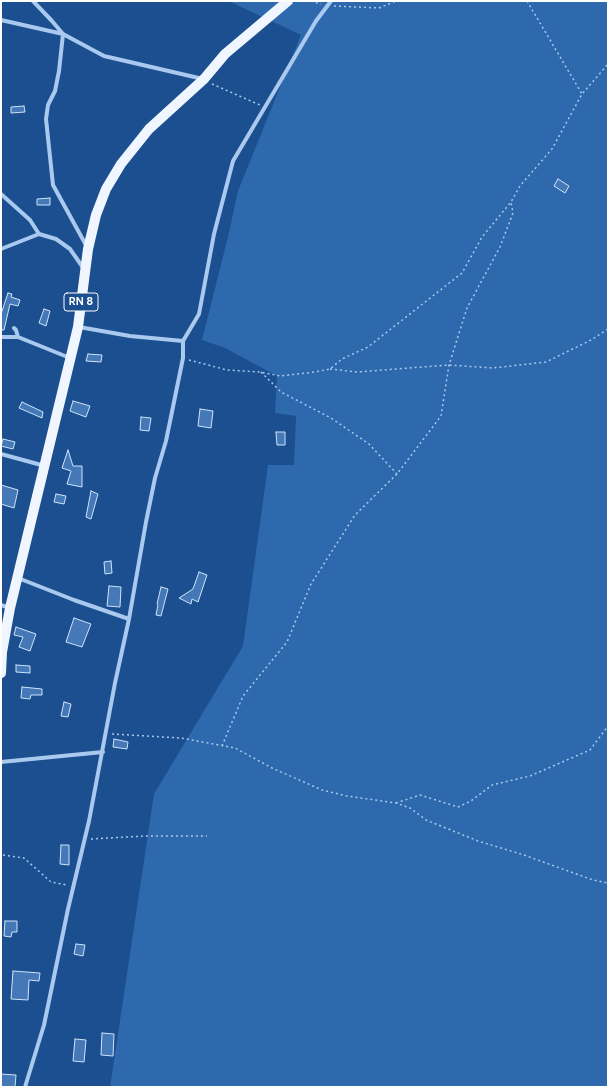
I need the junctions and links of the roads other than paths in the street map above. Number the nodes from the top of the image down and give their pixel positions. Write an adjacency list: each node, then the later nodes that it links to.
1 (33, 1): 5 (street)
2 (288, 1): 6 (main road, RN 8)
3 (331, 1): 16 (street)
4 (1, 20): 5 (street)
5 (63, 34): 6 (street); 10 (street)
6 (204, 79): 10 (main road, RN 8)
7 (1, 194): 8 (street)
8 (39, 234): 9 (street); 11 (street)
9 (1, 249)
10 (88, 249): 11 (main road, RN 8)
11 (85, 272): 12 (main road, RN 8)
12 (78, 327): 16 (street); 17 (main road, RN 8)
13 (14, 328): 15 (street)
14 (1, 337): 15 (street)
15 (18, 337): 17 (street)
16 (184, 341): 22 (street)
17 (70, 358): 19 (main road, RN 8)
18 (1, 454): 19 (street)
19 (45, 466): 20 (main road, RN 8)
20 (18, 578): 21 (main road, RN 8); 22 (street)
21 (6, 606): 23 (main road, RN 8)
22 (129, 619): 24 (street)
23 (1, 673)
24 (103, 752): 25 (street); 26 (street)
25 (1, 762)
26 (26, 1087)

